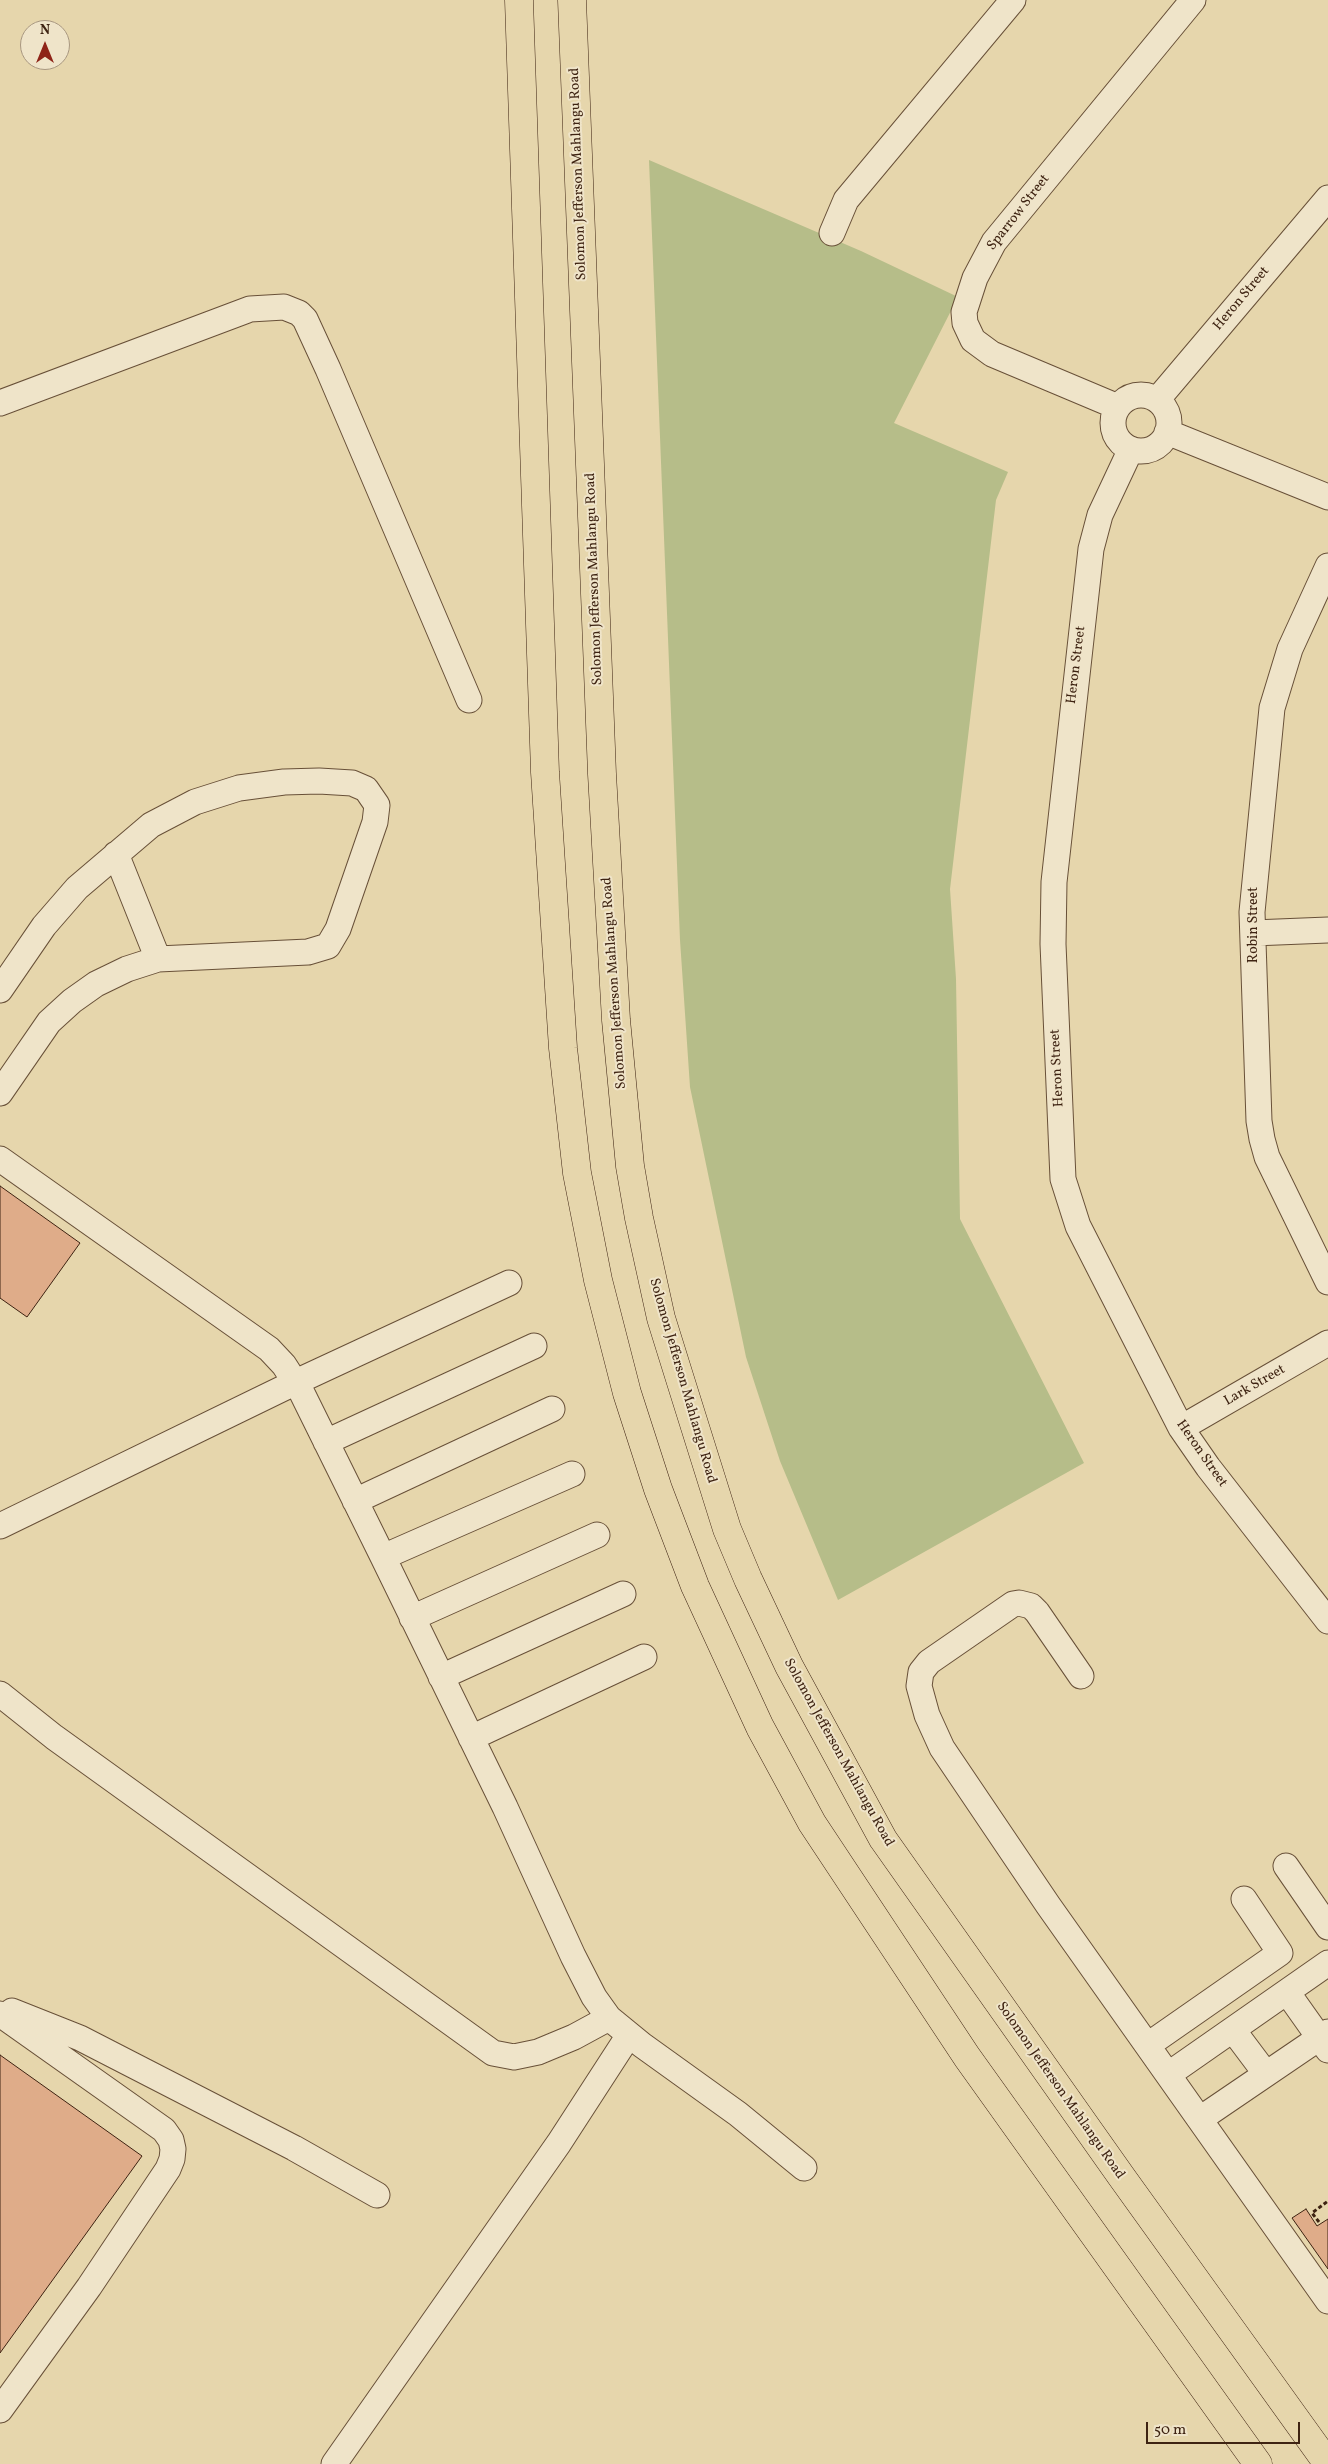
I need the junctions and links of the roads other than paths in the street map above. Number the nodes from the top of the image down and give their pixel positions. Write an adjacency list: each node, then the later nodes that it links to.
1 (519, 0): 64 (main road)
2 (572, 0): 65 (main road, Solomon Jefferson Mahlangu Road)
3 (1013, 0): 6 (street)
4 (1193, 0): 9 (street, Sparrow Street)
5 (1328, 198): 7 (street, Heron Street)
6 (832, 233)
7 (1157, 400): 9 (street); 10 (street)
8 (0, 404): 14 (street)
9 (1118, 407): 11 (street)
10 (1167, 432): 11 (street); 12 (street)
11 (1131, 449): 28 (street, Heron Street)
12 (1328, 497)
13 (1328, 566): 17 (street, Robin Street)
14 (469, 700)
15 (116, 854): 18 (street); 18 (street); 19 (street)
16 (1328, 930): 17 (street)
17 (1253, 933): 22 (street, Robin Street)
18 (158, 959): 20 (street)
19 (0, 990)
20 (0, 1093)
21 (0, 1159): 26 (street)
22 (1328, 1282)
23 (509, 1283): 26 (street)
24 (1328, 1343): 28 (street, Lark Street)
25 (534, 1346): 29 (street)
26 (296, 1382): 29 (street); 32 (street)
27 (552, 1409): 31 (street)
28 (1182, 1428): 37 (street, Heron Street)
29 (326, 1442): 31 (street)
30 (572, 1474): 34 (street)
31 (355, 1501): 34 (street)
32 (0, 1526)
33 (597, 1535): 36 (street)
34 (383, 1557): 36 (street)
35 (623, 1594): 40 (street)
36 (412, 1618): 40 (street)
37 (1328, 1621)
38 (644, 1657): 42 (street)
39 (1081, 1676): 55 (street)
40 (442, 1677): 42 (street)
41 (0, 1694): 51 (street)
42 (471, 1738): 51 (street)
43 (1286, 1866): 45 (street)
44 (1244, 1899): 46 (street)
45 (1328, 1927)
46 (1280, 1953): 48 (street); 55 (street)
47 (1328, 1963): 48 (street)
48 (1294, 1987): 52 (street); 54 (street)
49 (0, 2006): 60 (street)
50 (0, 2014): 62 (street)
51 (609, 2018): 53 (street)
52 (1233, 2030): 56 (street); 57 (street)
53 (629, 2034): 59 (street); 63 (street)
54 (1325, 2040): 57 (street)
55 (1148, 2045): 56 (street)
56 (1169, 2074): 58 (street)
57 (1266, 2074): 58 (street)
58 (1200, 2119): 61 (street)
59 (804, 2168)
60 (377, 2194)
61 (1328, 2301)
62 (0, 2410)
63 (334, 2464)
64 (1258, 2464)
65 (1328, 2464)

